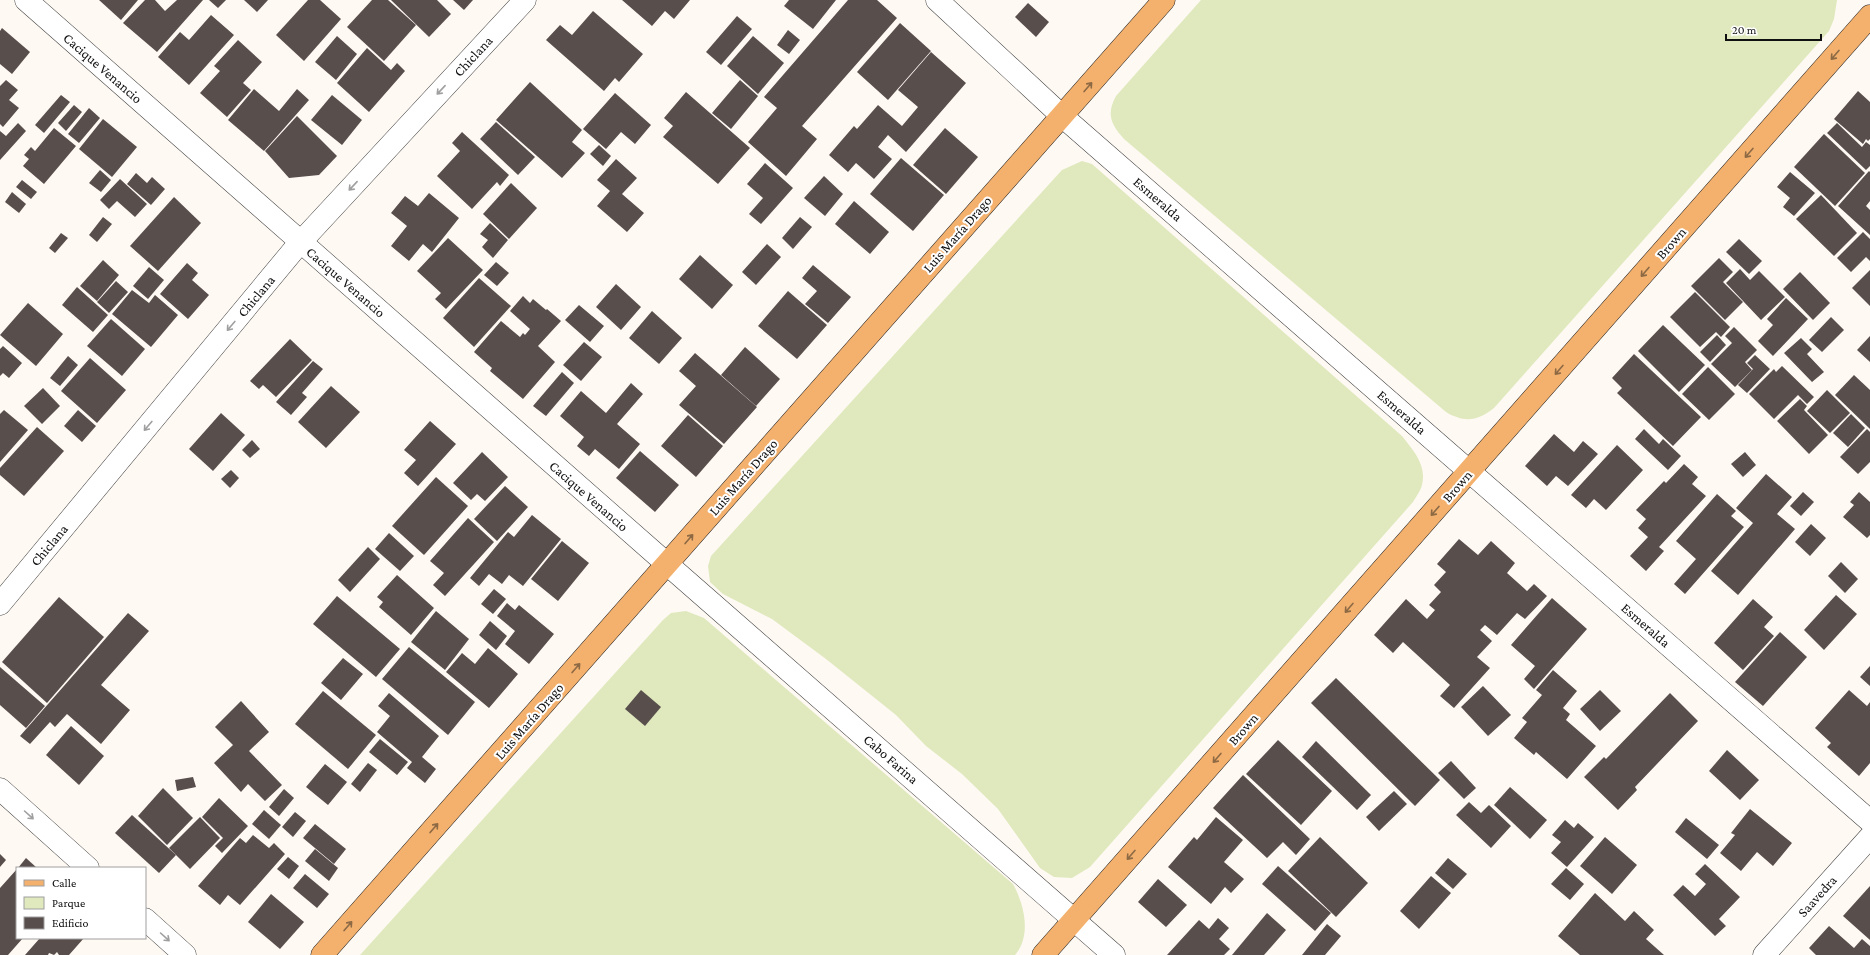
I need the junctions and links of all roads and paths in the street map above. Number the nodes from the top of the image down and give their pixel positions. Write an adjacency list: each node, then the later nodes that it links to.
1 (26, 0): 7 (street, Cacique Venancio)
2 (525, 0): 7 (street, Chiclana, one-way to 7)
3 (937, 0): 6 (street, Esmeralda)
4 (1164, 0): 6 (main road, Luis María Drago, one-way to 4)
5 (1870, 16): 8 (main road, Brown, one-way to 8)
6 (1062, 116): 8 (street, Esmeralda); 9 (main road, Luis María Drago, one-way to 6)
7 (301, 242): 9 (street, Cacique Venancio); 10 (street, Chiclana, one-way to 10)
8 (1470, 471): 12 (street, Esmeralda); 15 (main road, Brown, one-way to 15)
9 (667, 564): 15 (street, Cabo Farina); 18 (main road, Luis María Drago, one-way to 9)
10 (0, 604)
11 (0, 789): 14 (street, one-way to 14)
12 (1870, 821)
13 (1870, 837): 21 (street, Saavedra)
14 (87, 867)
15 (1074, 919): 19 (main road, Brown); 20 (street, Cabo Farina)
16 (146, 920): 17 (street, one-way to 17)
17 (185, 955)
18 (322, 955)
19 (1043, 955)
20 (1114, 955)
21 (1764, 955)

